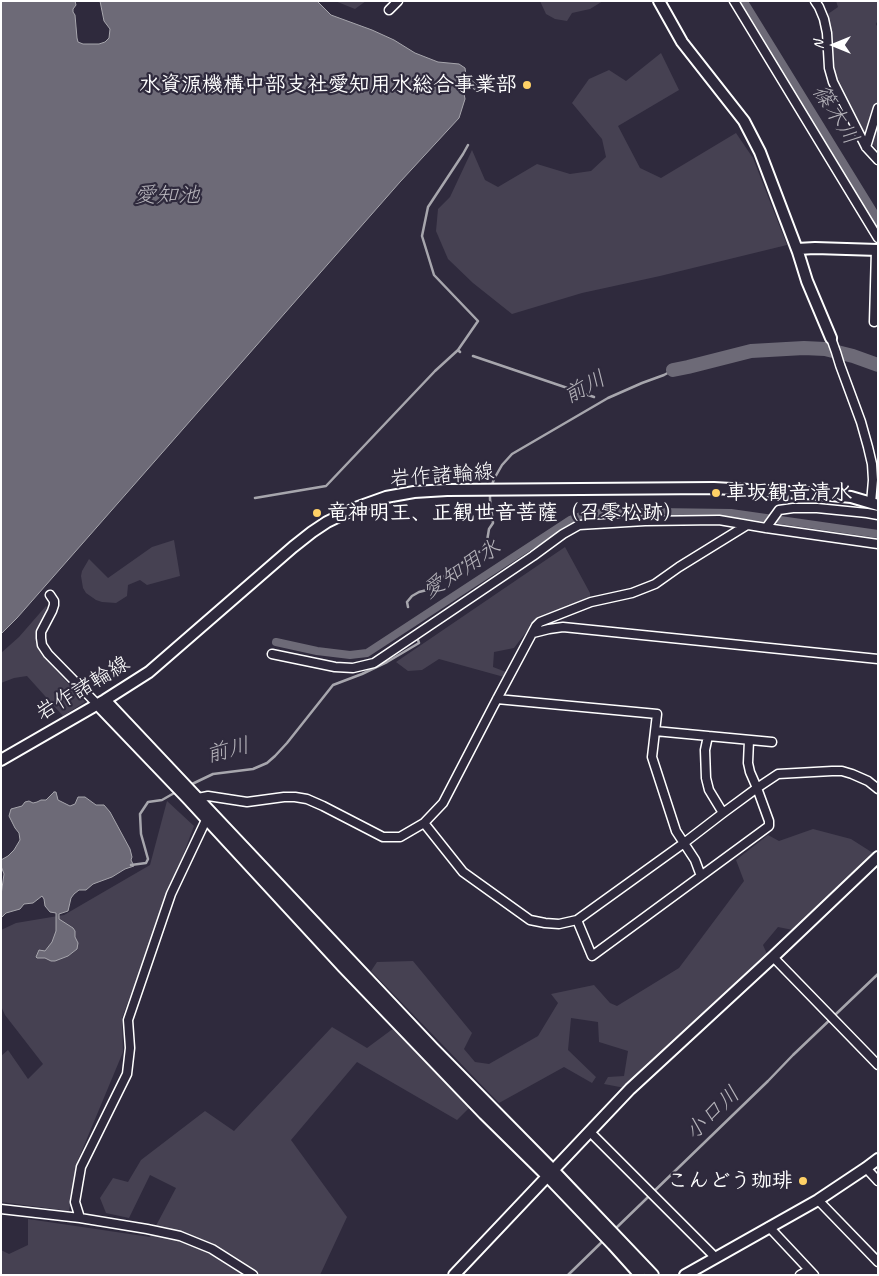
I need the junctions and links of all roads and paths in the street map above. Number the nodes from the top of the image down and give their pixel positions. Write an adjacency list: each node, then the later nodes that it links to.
1 (398, 1): 5 (street)
2 (659, 1): 10 (street)
3 (734, 1): 9 (street)
4 (815, 1): 7 (street)
5 (389, 10)
6 (878, 108): 7 (street)
7 (866, 147): 8 (street)
8 (878, 160)
9 (878, 238)
10 (797, 248): 11 (street); 13 (street)
11 (877, 250): 12 (street)
12 (874, 322)
13 (831, 338): 14 (street)
14 (874, 504): 24 (street, 岩作諸輪線)
15 (878, 515): 17 (street)
16 (747, 525): 17 (street); 20 (street); 21 (street)
17 (766, 528): 18 (street)
18 (878, 544)
19 (50, 595): 24 (street)
20 (533, 633): 22 (street); 23 (street)
21 (272, 654)
22 (878, 659)
23 (497, 699): 25 (street); 35 (street)
24 (101, 702): 29 (street, 岩作諸輪線); 32 (street); 34 (street)
25 (655, 731): 26 (street); 36 (street)
26 (708, 736): 27 (street); 33 (street)
27 (749, 740): 28 (street); 30 (street)
28 (772, 742)
29 (1, 760)
30 (757, 788): 31 (street); 33 (street); 38 (street)
31 (878, 789)
32 (198, 798): 35 (street); 45 (street)
33 (723, 812): 36 (street)
34 (206, 820): 45 (street); 49 (street)
35 (424, 823): 39 (street)
36 (684, 843): 38 (street); 39 (street)
37 (878, 857): 40 (street)
38 (701, 876): 39 (street)
39 (577, 920)
40 (773, 957): 41 (street); 42 (street)
41 (878, 1065)
42 (590, 1132): 45 (street); 52 (street)
43 (878, 1159): 44 (street)
44 (866, 1168): 46 (street); 47 (street)
45 (551, 1174): 51 (street); 56 (street)
46 (878, 1180)
47 (818, 1200): 50 (street); 53 (street)
48 (1, 1209): 49 (street)
49 (80, 1218): 55 (street)
50 (769, 1227): 52 (street); 54 (street)
51 (617, 1242): 57 (street); 58 (street)
52 (715, 1257): 59 (street)
53 (878, 1262)
54 (812, 1272): 60 (street)
55 (253, 1275)
56 (454, 1275)
57 (640, 1275)
58 (653, 1275)
59 (685, 1275)
60 (800, 1275)

